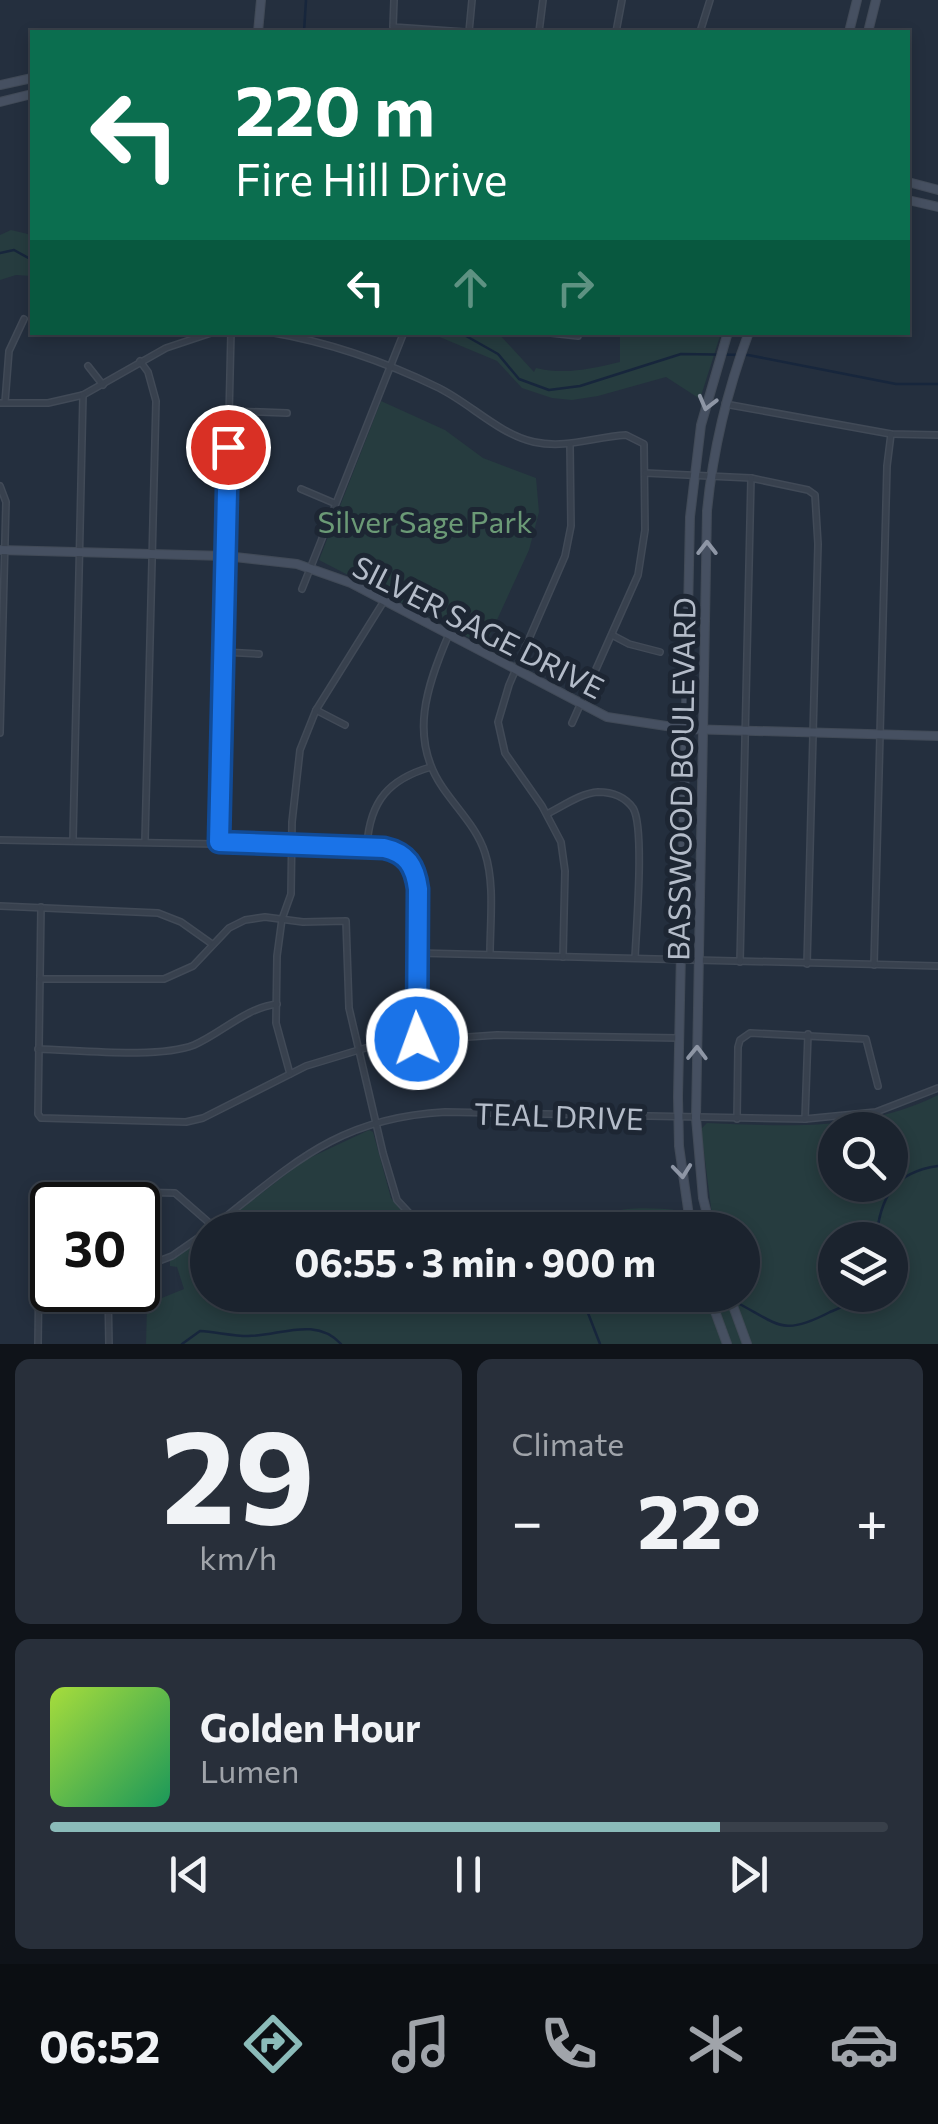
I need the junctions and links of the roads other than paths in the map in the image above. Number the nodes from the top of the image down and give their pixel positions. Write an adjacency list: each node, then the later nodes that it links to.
1 (260, 0): 9 (main road)
2 (394, 0): 10 (street)
3 (472, 0): 11 (street)
4 (543, 0): 12 (street)
5 (622, 0): 13 (street)
6 (710, 0): 14 (street)
7 (857, 0): 15 (main road)
8 (876, 0): 16 (main road)
9 (258, 30)
10 (417, 30)
11 (467, 30)
12 (539, 30)
13 (616, 30)
14 (701, 30)
15 (849, 30)
16 (868, 30)
17 (30, 78): 18 (main road)
18 (0, 85)
19 (30, 94): 20 (main road)
20 (0, 102)
21 (911, 183): 22 (main road)
22 (938, 190)
23 (910, 200): 24 (main road)
24 (938, 206)
25 (24, 319): 41 (street)
26 (179, 335): 35 (street)
27 (204, 335): 35 (street)
28 (231, 335): 43 (street)
29 (284, 335): 38 (street)
30 (403, 335): 38 (street)
31 (569, 335): 33 (street)
32 (748, 335): 42 (main road, BASSWOOD BOULEVARD)
33 (578, 336)
34 (727, 336): 49 (main road, BASSWOOD BOULEVARD, one-way to 49)
35 (182, 342): 36 (street)
36 (140, 360): 39 (street); 57 (street)
37 (88, 366): 39 (street)
38 (390, 368): 47 (street); 54 (street)
39 (103, 384): 40 (street)
40 (83, 394): 41 (street); 56 (street)
41 (2, 403)
42 (725, 404): 45 (street); 50 (main road, BASSWOOD BOULEVARD)
43 (230, 410): 44 (street); 58 (street)
44 (288, 413)
45 (891, 434): 46 (street); 77 (street)
46 (938, 435)
47 (570, 445): 48 (street); 67 (street)
48 (645, 474): 49 (street); 63 (street)
49 (694, 474): 50 (street); 72 (main road, BASSWOOD BOULEVARD)
50 (710, 474): 51 (street); 73 (main road, BASSWOOD BOULEVARD, one-way to 50)
51 (751, 478): 74 (street); 76 (street)
52 (0, 486): 55 (street)
53 (301, 489): 54 (street)
54 (334, 504): 59 (street)
55 (3, 550): 56 (main road, SILVER SAGE DRIVE); 75 (street)
56 (80, 552): 57 (main road, SILVER SAGE DRIVE); 82 (street)
57 (152, 554): 58 (main road, SILVER SAGE DRIVE); 83 (street)
58 (226, 556): 59 (main road, SILVER SAGE DRIVE); 64 (street)
59 (309, 568): 60 (street); 61 (main road, SILVER SAGE DRIVE)
60 (302, 589)
61 (384, 601): 62 (main road, SILVER SAGE DRIVE); 69 (street)
62 (449, 634): 67 (main road, SILVER SAGE DRIVE); 79 (street)
63 (612, 635): 65 (street); 68 (street)
64 (224, 652): 66 (street); 84 (street)
65 (660, 652)
66 (258, 654)
67 (517, 670): 68 (main road, SILVER SAGE DRIVE); 80 (street)
68 (580, 705): 70 (street); 72 (main road, SILVER SAGE DRIVE)
69 (316, 710): 71 (street); 85 (street)
70 (572, 723)
71 (345, 726)
72 (686, 729): 73 (main road, SILVER SAGE DRIVE); 95 (main road, BASSWOOD BOULEVARD)
73 (703, 730): 74 (main road, SILVER SAGE DRIVE); 96 (main road, BASSWOOD BOULEVARD)
74 (744, 731): 76 (main road, SILVER SAGE DRIVE); 97 (street)
75 (0, 732)
76 (811, 732): 77 (main road, SILVER SAGE DRIVE); 98 (street)
77 (879, 734): 78 (main road, SILVER SAGE DRIVE); 99 (street)
78 (938, 736)
79 (431, 767): 86 (street); 92 (street)
80 (548, 814): 93 (street); 94 (street)
81 (0, 840): 82 (street)
82 (73, 840): 83 (street)
83 (144, 841): 84 (street)
84 (219, 842): 85 (street)
85 (293, 844): 86 (street); 89 (street)
86 (367, 846): 91 (street)
87 (0, 906): 88 (street)
88 (41, 908): 90 (street); 101 (street)
89 (282, 919): 90 (street); 102 (street); 106 (street)
90 (212, 944): 101 (street)
91 (417, 953): 92 (street); 105 (street)
92 (490, 955): 93 (street)
93 (563, 957): 94 (street)
94 (635, 959): 95 (street)
95 (680, 960): 96 (street); 104 (main road, BASSWOOD BOULEVARD)
96 (699, 960): 97 (street); 112 (main road, BASSWOOD BOULEVARD, one-way to 96)
97 (740, 962): 98 (street)
98 (807, 964): 99 (street)
99 (874, 965): 100 (street)
100 (938, 966)
101 (40, 979): 107 (street)
102 (277, 1004): 107 (street); 108 (street)
103 (808, 1034): 109 (street); 113 (street); 114 (street)
104 (678, 1038): 105 (street); 111 (main road, BASSWOOD BOULEVARD)
105 (417, 1039): 106 (street)
106 (357, 1048): 108 (street); 115 (street)
107 (38, 1049): 108 (street)
108 (290, 1074)
109 (878, 1086)
110 (938, 1088): 114 (street, TEAL DRIVE)
111 (679, 1118): 112 (street, TEAL DRIVE); 115 (street, TEAL DRIVE); 119 (main road, BASSWOOD BOULEVARD, one-way to 119)
112 (696, 1118): 113 (street, TEAL DRIVE); 120 (main road, BASSWOOD BOULEVARD)
113 (738, 1118): 114 (street, TEAL DRIVE)
114 (805, 1120)
115 (375, 1122): 117 (street, TEAL DRIVE); 118 (street)
116 (197, 1212): 126 (street)
117 (230, 1212)
118 (408, 1212)
119 (688, 1212)
120 (706, 1212)
121 (190, 1243): 122 (street, TEAL DRIVE)
122 (160, 1261)
123 (108, 1312): 127 (street)
124 (714, 1312): 128 (main road)
125 (735, 1312): 129 (main road)
126 (38, 1344)
127 (108, 1344)
128 (727, 1344)
129 (747, 1344)

